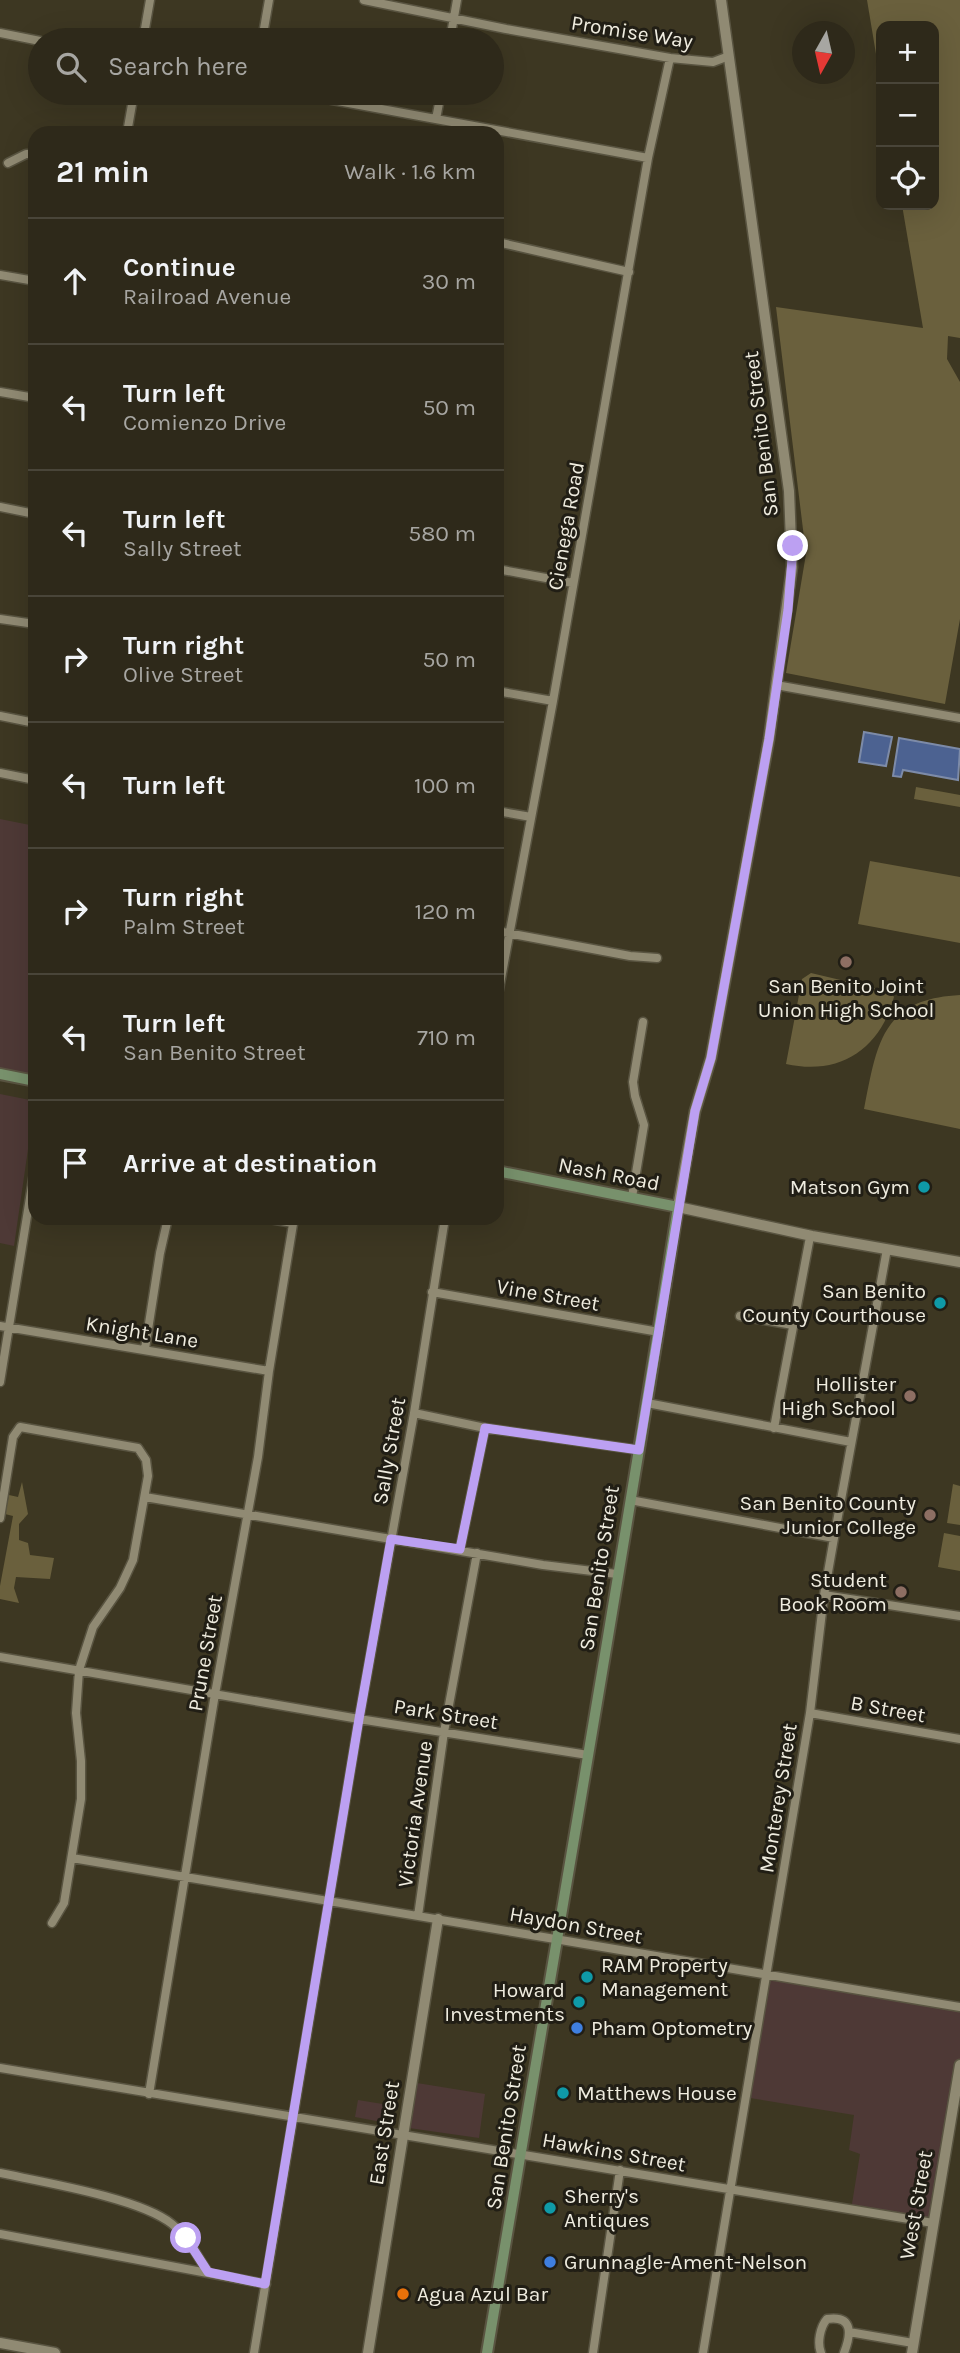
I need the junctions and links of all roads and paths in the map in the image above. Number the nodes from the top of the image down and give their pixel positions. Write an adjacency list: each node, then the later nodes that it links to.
1 (150, 0): 7 (street)
2 (269, 0): 8 (street)
3 (365, 0): 6 (street, Promise Way)
4 (457, 0): 6 (street)
5 (721, 0): 12 (street, San Benito Street)
6 (454, 18): 9 (street); 13 (street, Promise Way)
7 (145, 28)
8 (264, 28)
9 (452, 28)
10 (0, 33): 11 (street)
11 (28, 39)
12 (729, 56): 13 (street, Promise Way); 36 (street, San Benito Street)
13 (670, 58): 22 (street, Cienega Road)
14 (132, 105): 18 (street)
15 (360, 105): 17 (street)
16 (439, 105): 17 (street)
17 (436, 119): 19 (street)
18 (128, 126)
19 (474, 126)
20 (504, 132): 22 (street)
21 (28, 154): 23 (street)
22 (648, 158): 25 (street, Cienega Road)
23 (8, 163)
24 (504, 244): 25 (street)
25 (629, 272): 33 (street, Cienega Road)
26 (0, 275): 27 (street)
27 (28, 280)
28 (0, 392): 29 (street)
29 (28, 397)
30 (0, 507): 31 (street)
31 (28, 513)
32 (504, 570): 33 (street)
33 (573, 583): 38 (street, Cienega Road)
34 (0, 619): 35 (street)
35 (28, 624)
36 (776, 685): 40 (street); 56 (street, San Benito Street)
37 (504, 692): 38 (street)
38 (553, 701): 45 (street, Cienega Road)
39 (0, 716): 41 (street)
40 (960, 719)
41 (28, 722)
42 (0, 773): 43 (street)
43 (28, 779)
44 (504, 812): 45 (street)
45 (531, 817): 47 (street, Cienega Road)
46 (504, 932): 47 (street)
47 (509, 933): 48 (street); 49 (street, Cienega Road)
48 (656, 958)
49 (504, 961)
50 (643, 1022): 54 (street)
51 (0, 1074): 52 (main road)
52 (28, 1080)
53 (504, 1172): 54 (main road, Nash Road)
54 (632, 1197): 56 (main road, Nash Road)
55 (28, 1203): 66 (street)
56 (678, 1207): 61 (street, Nash Road); 67 (main road, San Benito Street)
57 (166, 1225): 68 (street)
58 (293, 1225): 69 (street, Prune Street)
59 (444, 1225): 63 (street, Sally Street)
60 (809, 1242): 65 (street)
61 (887, 1249): 62 (street, Nash Road); 75 (street, Monterey Street)
62 (960, 1262)
63 (432, 1292): 67 (street, Vine Street); 72 (street, Sally Street)
64 (740, 1316): 65 (street)
65 (793, 1325): 74 (street)
66 (4, 1327): 68 (street, Knight Lane); 70 (street)
67 (659, 1332): 71 (main road, San Benito Street)
68 (145, 1349): 69 (street, Knight Lane)
69 (269, 1371): 80 (street, Prune Street)
70 (0, 1382)
71 (647, 1403): 74 (street); 76 (main road, San Benito Street)
72 (414, 1413): 73 (street); 82 (street, Sally Street)
73 (485, 1428): 76 (street); 83 (street)
74 (774, 1428): 75 (street)
75 (851, 1442): 81 (street, Monterey Street)
76 (639, 1450): 78 (main road, San Benito Street)
77 (145, 1497): 79 (street); 80 (street); 89 (street)
78 (630, 1500): 81 (street); 85 (main road, San Benito Street)
79 (0, 1512)
80 (248, 1514): 82 (street); 90 (street, Prune Street)
81 (834, 1538): 86 (street, Monterey Street)
82 (391, 1539): 83 (street); 92 (street, Sally Street)
83 (460, 1549): 84 (street)
84 (477, 1553): 85 (street); 93 (street, Victoria Avenue)
85 (617, 1574): 95 (main road, San Benito Street)
86 (824, 1595): 87 (street); 91 (street, Monterey Street)
87 (960, 1616)
88 (0, 1657): 89 (street, Park Street)
89 (79, 1670): 90 (street, Park Street); 96 (street)
90 (215, 1694): 92 (street, Park Street); 97 (street, Prune Street)
91 (810, 1713): 94 (street, B Street); 103 (street, Monterey Street)
92 (359, 1719): 93 (street, Park Street); 98 (street, Sally Street)
93 (444, 1732): 95 (street, Park Street); 99 (street, Victoria Avenue)
94 (960, 1739)
95 (588, 1755): 102 (main road, San Benito Street)
96 (72, 1858): 97 (street, Haydon Street); 101 (street)
97 (186, 1877): 98 (street, Haydon Street); 107 (street, Prune Street)
98 (330, 1901): 99 (street, Haydon Street); 108 (street, Sally Street)
99 (418, 1916): 100 (street, Haydon Street)
100 (438, 1920): 102 (street, Haydon Street); 109 (street, East Street)
101 (52, 1923)
102 (557, 1940): 103 (street, Haydon Street); 110 (main road, San Benito Street)
103 (767, 1975): 104 (street, Haydon Street); 113 (street, Monterey Street)
104 (960, 2007)
105 (960, 2064): 114 (street, West Street)
106 (0, 2068): 107 (street, Hawkins Street)
107 (149, 2094): 108 (street, Hawkins Street)
108 (294, 2116): 109 (street, Hawkins Street); 117 (street, Sally Street)
109 (403, 2134): 110 (street, Hawkins Street); 123 (street, East Street)
110 (519, 2154): 111 (street, Hawkins Street); 124 (main road, San Benito Street)
111 (620, 2171): 113 (street, Hawkins Street); 125 (street)
112 (0, 2173): 116 (street)
113 (730, 2189): 114 (street, Hawkins Street); 126 (street, Monterey Street)
114 (933, 2223): 120 (street, West Street)
115 (0, 2234): 116 (street)
116 (208, 2272): 117 (street)
117 (265, 2284): 122 (street, Sally Street)
118 (849, 2332): 120 (street); 127 (street); 128 (street)
119 (0, 2343): 121 (street)
120 (912, 2348)
121 (55, 2353)
122 (254, 2353)
123 (368, 2353)
124 (487, 2353)
125 (593, 2353)
126 (703, 2353)
127 (821, 2353)
128 (844, 2353)

